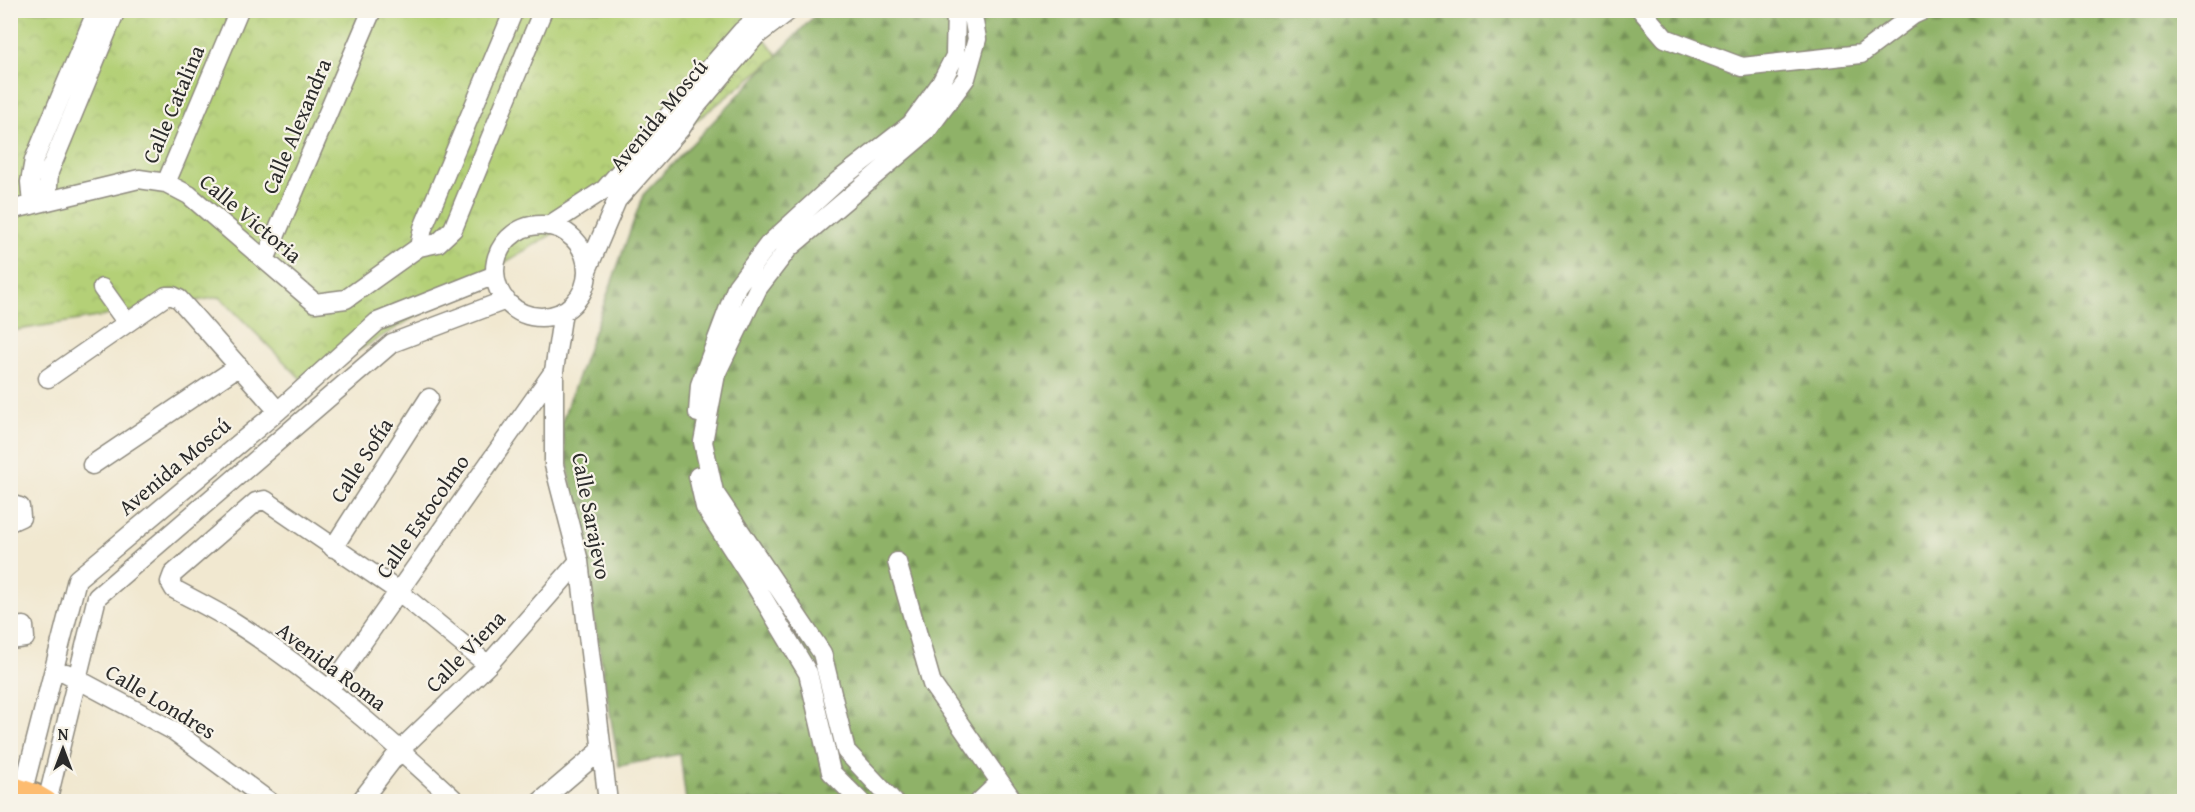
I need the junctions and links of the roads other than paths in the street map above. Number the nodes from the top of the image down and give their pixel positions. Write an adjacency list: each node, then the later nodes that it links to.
1 (97, 10): 13 (street)
2 (116, 10): 13 (street)
3 (239, 10): 16 (street, Calle Catalina)
4 (372, 10): 24 (street, Calle Alexandra)
5 (514, 10): 22 (street)
6 (543, 10): 22 (street)
7 (767, 10): 14 (street, Avenida Moscú)
8 (790, 10): 14 (street, Avenida Moscú)
9 (956, 10): 15 (street)
10 (972, 10): 15 (street)
11 (1641, 10): 12 (street)
12 (1924, 10)
13 (85, 64): 18 (street)
14 (688, 105): 17 (street, Avenida Moscú)
15 (895, 147): 21 (street); 23 (street)
16 (166, 183): 18 (street, Calle Victoria); 24 (street, Calle Victoria)
17 (611, 194): 20 (street, Avenida Moscú); 25 (street, Avenida Moscú)
18 (39, 203): 19 (street, Calle Victoria)
19 (10, 210)
20 (548, 226): 25 (street); 26 (street)
21 (768, 245): 23 (street); 42 (street)
22 (420, 247): 24 (street, Calle Victoria)
23 (781, 259): 42 (street)
24 (265, 260)
25 (588, 268): 29 (street)
26 (495, 275): 28 (street); 35 (street, Avenida Moscú)
27 (102, 288): 30 (street)
28 (506, 300): 29 (street); 40 (street)
29 (563, 311): 32 (street, Calle Sarajevo)
30 (127, 323): 31 (street); 33 (street)
31 (239, 366): 35 (street); 36 (street)
32 (554, 371): 43 (street, Calle Sarajevo); 45 (street, Calle Estocolmo)
33 (48, 378)
34 (429, 398): 41 (street, Calle Sofía)
35 (278, 411): 39 (street, Avenida Moscú)
36 (92, 465)
37 (10, 504): 38 (street)
38 (10, 522)
39 (141, 524): 40 (street); 49 (street, Avenida Moscú)
40 (160, 544): 50 (street)
41 (333, 548): 45 (street); 51 (street, Avenida Roma)
42 (750, 559): 62 (street); 63 (street)
43 (579, 561): 48 (street, Calle Viena); 53 (street, Calle Sarajevo)
44 (897, 562): 54 (street)
45 (398, 591): 48 (street); 51 (street, Calle Estocolmo)
46 (10, 627): 47 (street)
47 (10, 640)
48 (488, 665): 52 (street, Calle Viena)
49 (54, 667): 50 (street, Calle Londres); 55 (street, Avenida Moscú)
50 (76, 678): 56 (street); 57 (street, Calle Londres)
51 (329, 690): 52 (street, Avenida Roma)
52 (401, 749): 58 (street, Calle Viena); 59 (street, Avenida Roma)
53 (601, 750): 60 (street); 61 (street, Calle Sarajevo)
54 (999, 783): 64 (street); 65 (street)
55 (18, 793): 56 (main road)
56 (46, 801)
57 (270, 801)
58 (360, 801)
59 (457, 801)
60 (540, 801)
61 (608, 801)
62 (861, 801)
63 (894, 801)
64 (979, 801)
65 (1014, 801)

